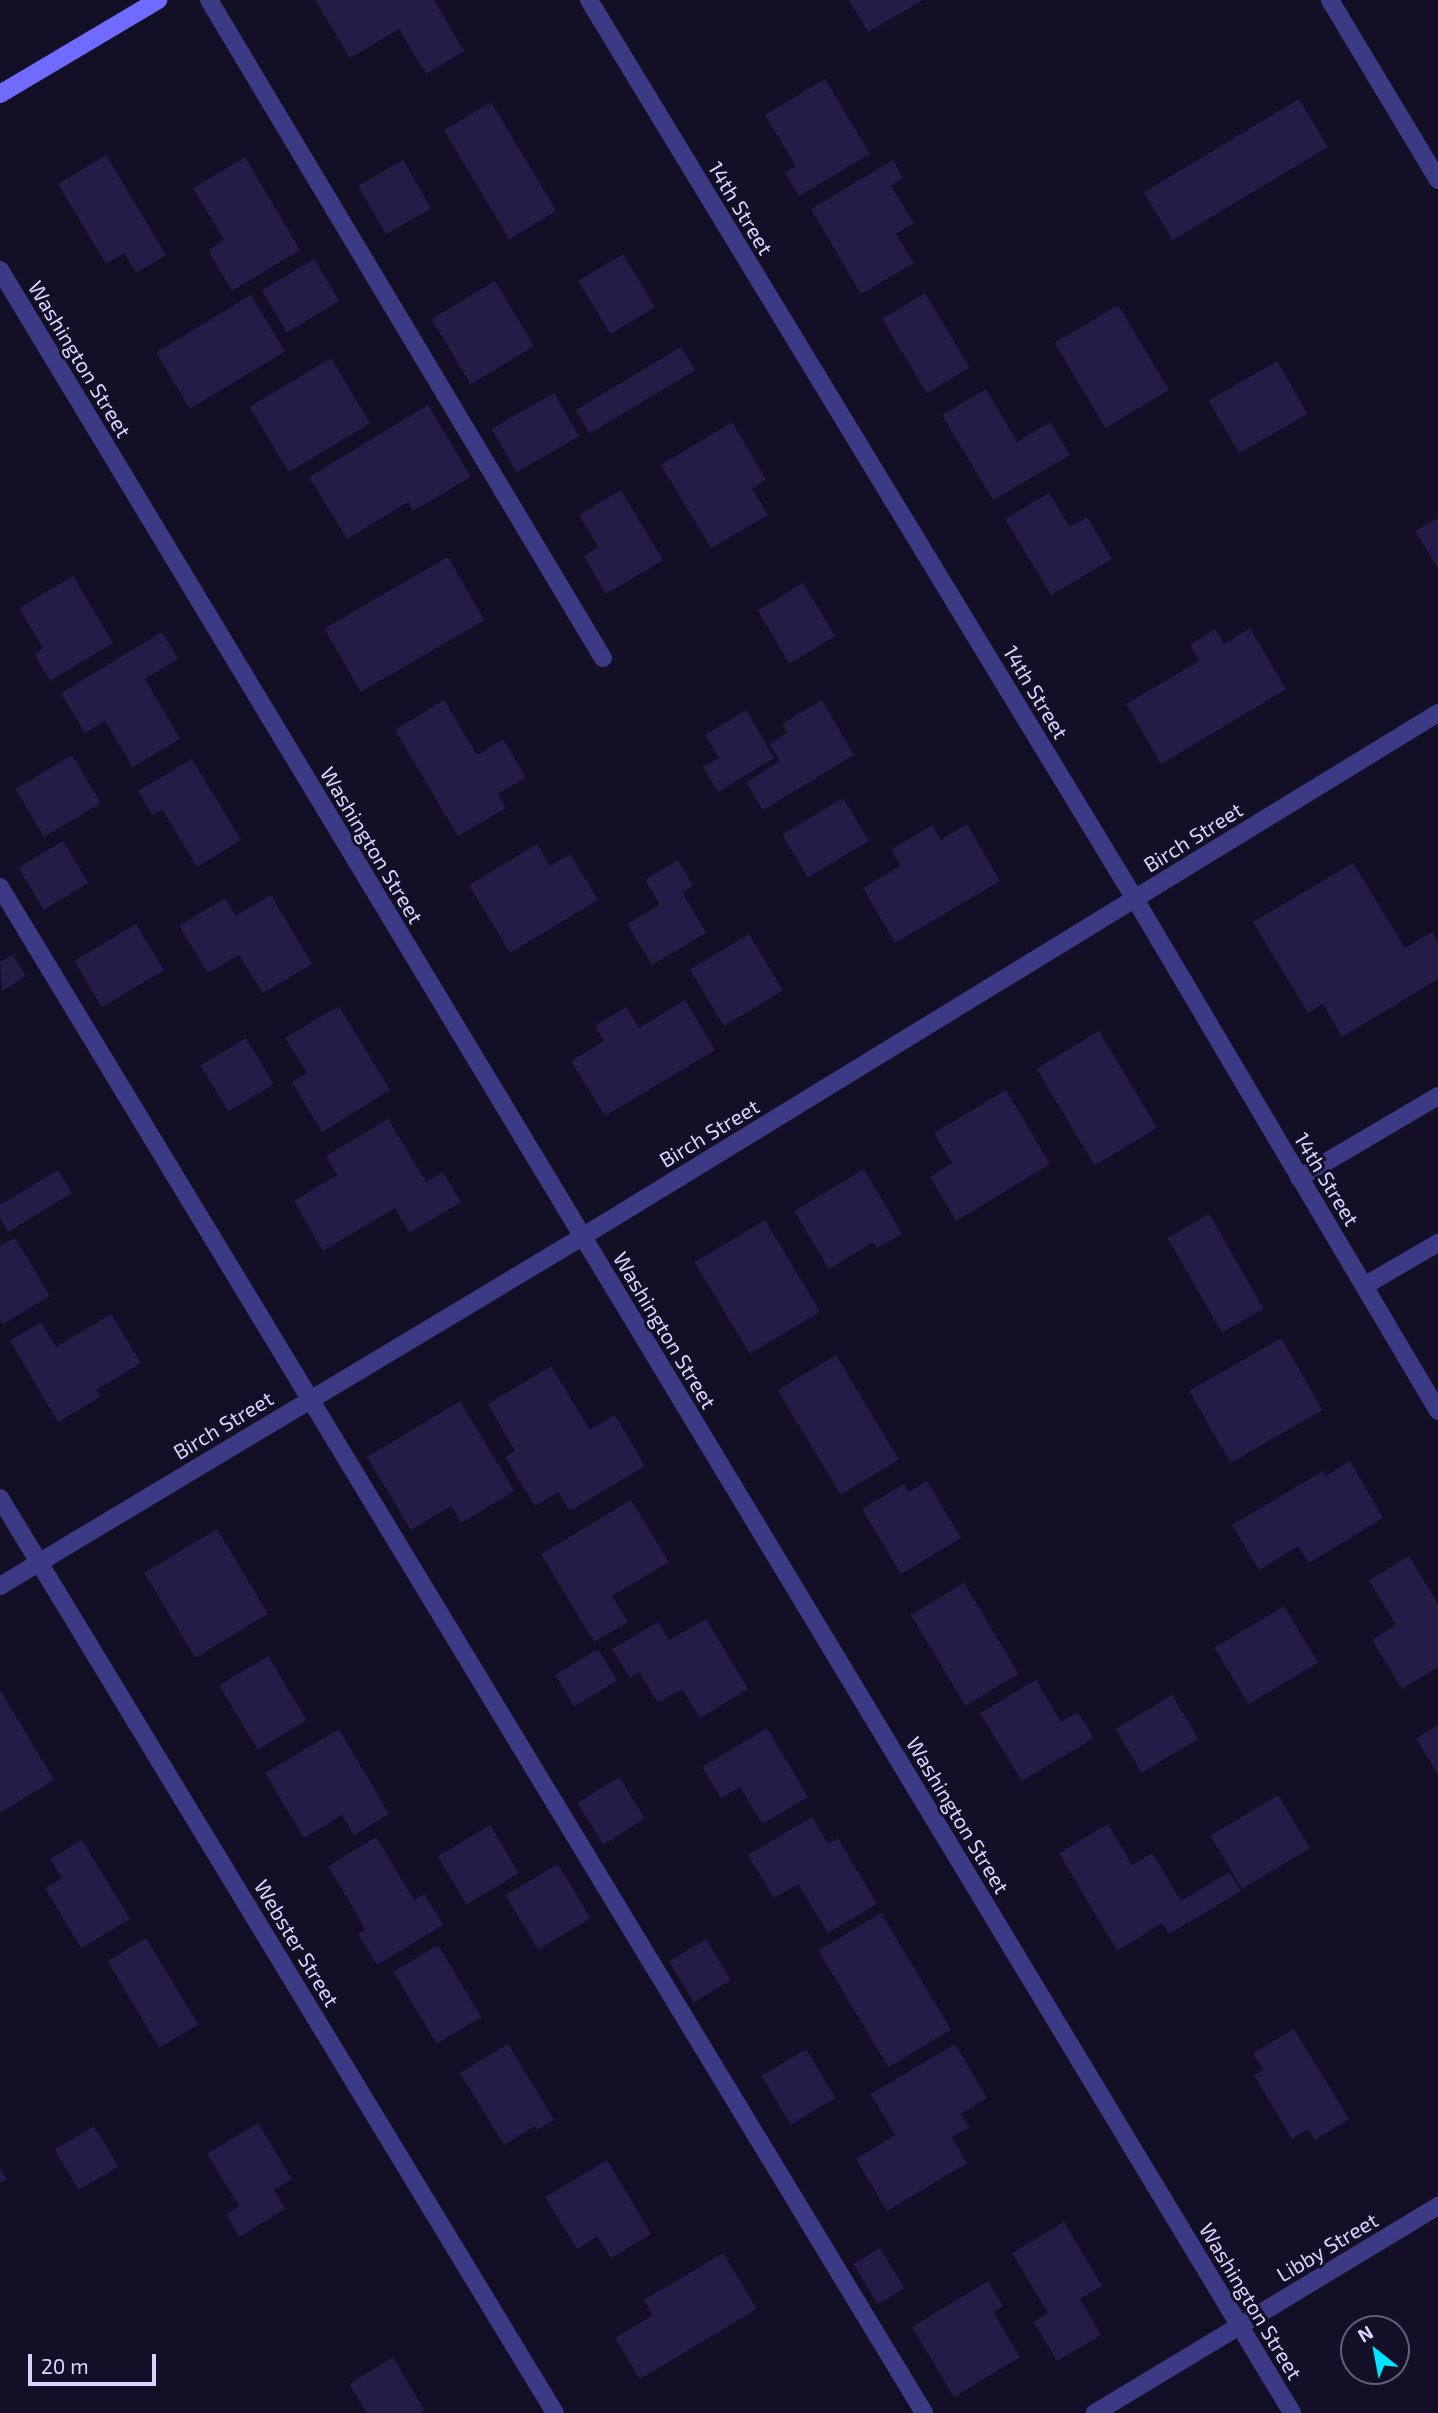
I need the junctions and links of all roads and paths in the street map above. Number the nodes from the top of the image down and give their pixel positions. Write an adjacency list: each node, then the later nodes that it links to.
1 (158, 0): 5 (street)
2 (209, 0): 8 (street)
3 (589, 0): 11 (street, 14th Street)
4 (1330, 0): 6 (street)
5 (0, 94)
6 (1438, 180)
7 (0, 270): 14 (street, Washington Street)
8 (603, 659)
9 (1438, 713): 11 (street, Birch Street)
10 (0, 887): 17 (street)
11 (1135, 899): 13 (street, 14th Street); 14 (street, Birch Street)
12 (1438, 1097): 13 (street)
13 (1299, 1178): 16 (street, 14th Street)
14 (582, 1237): 17 (street, Birch Street); 23 (street, Washington Street)
15 (1438, 1243): 16 (street)
16 (1364, 1286): 18 (street, 14th Street)
17 (310, 1400): 20 (street, Birch Street); 25 (street)
18 (1438, 1412)
19 (0, 1498): 20 (street, Webster Street)
20 (39, 1562): 21 (street, Birch Street); 24 (street, Webster Street)
21 (0, 1586)
22 (1438, 2206): 23 (street, Libby Street)
23 (1240, 2326): 26 (street, Libby Street); 27 (street, Washington Street)
24 (555, 2413)
25 (924, 2413)
26 (1096, 2413)
27 (1292, 2413)

